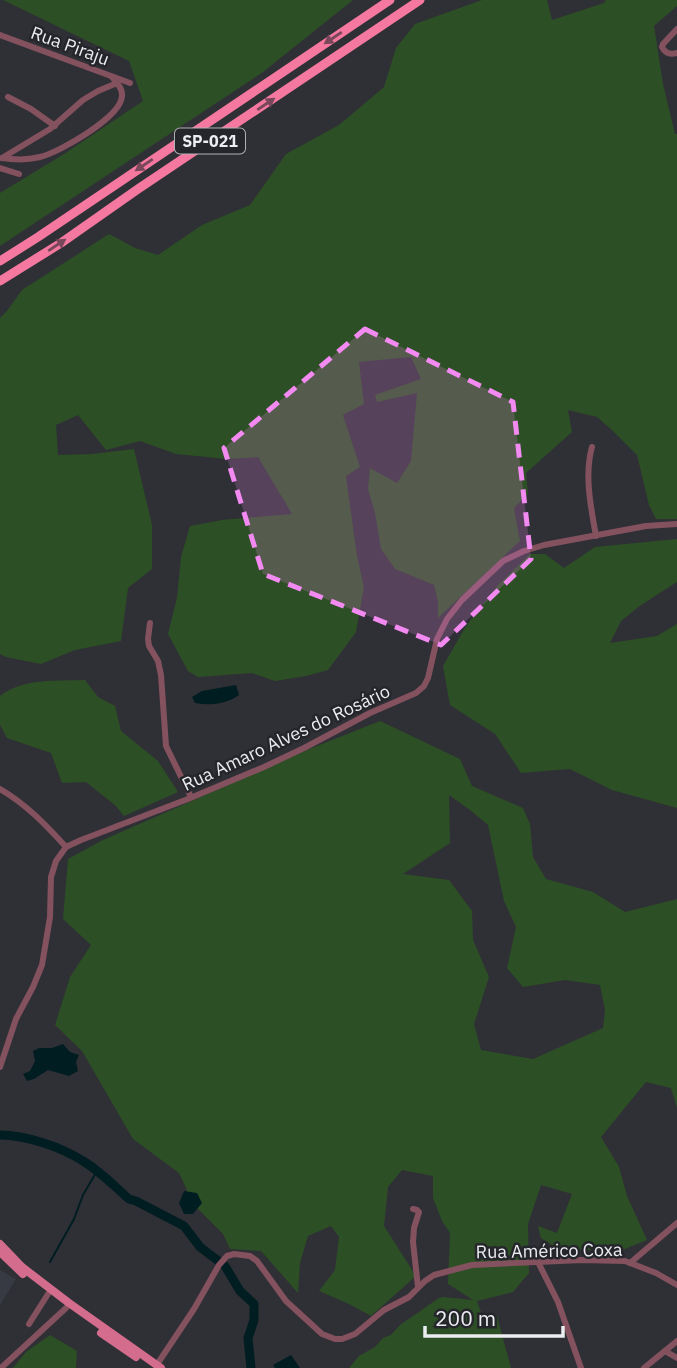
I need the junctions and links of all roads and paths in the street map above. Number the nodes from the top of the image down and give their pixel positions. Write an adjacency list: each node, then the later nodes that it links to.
1 (390, 0): 14 (highway, SP-021, one-way to 14)
2 (420, 0): 15 (highway, SP-021, one-way to 2)
3 (677, 29): 6 (street)
4 (2, 36): 5 (street); 7 (street, Rua Piraju)
5 (1, 44)
6 (677, 53)
7 (114, 80): 8 (street, Rua Piraju); 10 (street); 11 (street)
8 (130, 83)
9 (8, 97): 10 (street)
10 (55, 125): 11 (street)
11 (1, 158)
12 (0, 168): 13 (street)
13 (19, 174)
14 (0, 261)
15 (0, 282)
16 (592, 447): 18 (street)
17 (677, 524): 18 (street, Rua Amaro Alves do Rosário)
18 (596, 536): 21 (street, Rua Amaro Alves do Rosário)
19 (150, 623): 21 (street)
20 (0, 789): 22 (street)
21 (191, 797): 22 (street, Rua Amaro Alves do Rosário)
22 (66, 847): 23 (street)
23 (0, 1067)
24 (416, 1221): 31 (street)
25 (677, 1223): 29 (street)
26 (0, 1244): 34 (main road)
27 (0, 1252): 32 (main road)
28 (538, 1262): 29 (street, Rua Américo Coxa); 31 (street, Rua Américo Coxa); 41 (street)
29 (630, 1263): 30 (street, Rua Américo Coxa)
30 (677, 1285)
31 (418, 1287): 39 (street, Rua Américo Coxa)
32 (48, 1294): 33 (main road); 35 (street)
33 (66, 1308): 34 (main road); 40 (street)
34 (81, 1316): 39 (main road)
35 (29, 1324)
36 (677, 1341): 37 (street)
37 (665, 1351): 38 (street); 42 (street)
38 (677, 1358)
39 (156, 1367)
40 (1, 1368)
41 (581, 1368)
42 (643, 1368)

